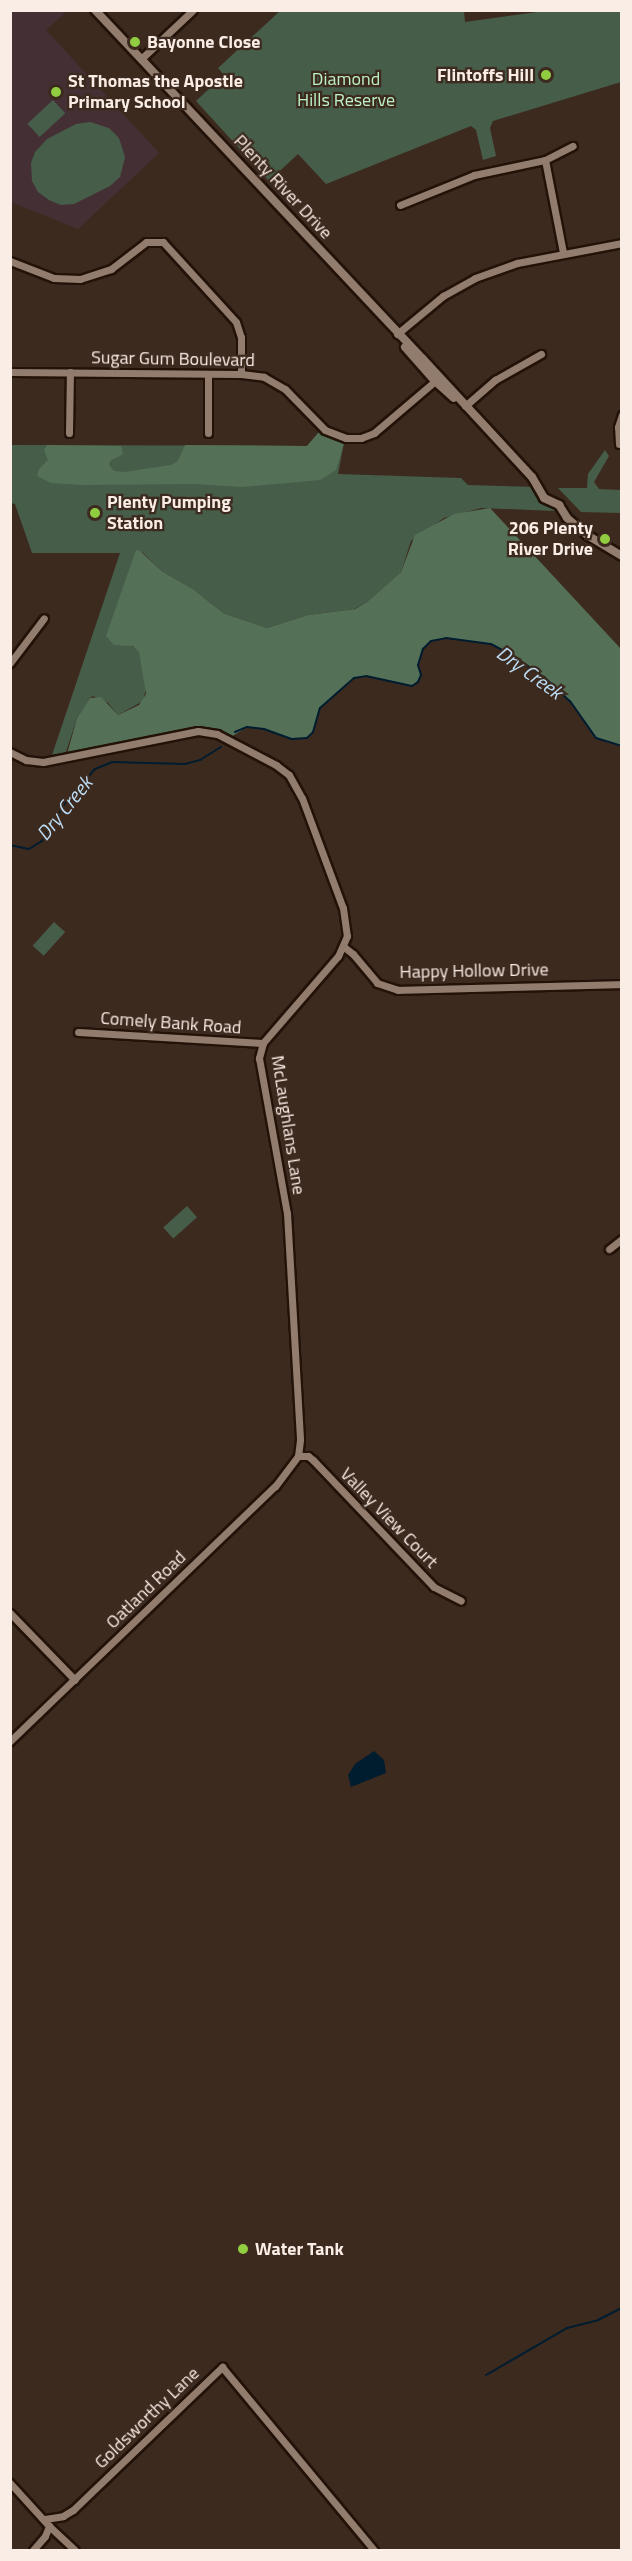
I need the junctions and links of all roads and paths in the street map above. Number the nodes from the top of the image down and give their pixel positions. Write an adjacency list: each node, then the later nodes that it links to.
1 (95, 10): 3 (street, Plenty River Drive)
2 (193, 10): 3 (street)
3 (141, 59): 10 (street, Plenty River Drive)
4 (573, 146): 5 (street)
5 (544, 160): 6 (street); 8 (street)
6 (400, 205)
7 (621, 243): 8 (street)
8 (563, 253): 10 (street)
9 (10, 261): 15 (street)
10 (397, 334): 16 (street, Plenty River Drive)
11 (541, 354): 17 (street)
12 (10, 372): 13 (street, Sugar Gum Boulevard)
13 (70, 372): 14 (street, Sugar Gum Boulevard); 19 (street)
14 (208, 374): 15 (street, Sugar Gum Boulevard); 20 (street)
15 (241, 374): 16 (street, Sugar Gum Boulevard)
16 (434, 377): 17 (street, Plenty River Drive)
17 (465, 406): 22 (street, Plenty River Drive)
18 (621, 415): 21 (street)
19 (69, 433)
20 (208, 433)
21 (619, 444)
22 (621, 556)
23 (44, 618): 24 (street)
24 (10, 663)
25 (10, 752): 26 (street)
26 (344, 947): 27 (street, Happy Hollow Drive); 29 (street, McLaughlans Lane)
27 (621, 984)
28 (78, 1032): 29 (street, Comely Bank Road)
29 (263, 1043): 32 (street, McLaughlans Lane)
30 (621, 1239): 31 (street)
31 (609, 1249)
32 (298, 1456): 33 (street, Valley View Court); 35 (street, Oatland Road)
33 (461, 1601)
34 (10, 1613): 35 (street)
35 (75, 1680): 36 (street, Oatland Road)
36 (10, 1741)
37 (10, 2483): 38 (street)
38 (47, 2523): 39 (street); 40 (street); 41 (street, Goldsworthy Lane)
39 (33, 2550)
40 (75, 2550)
41 (374, 2550)

